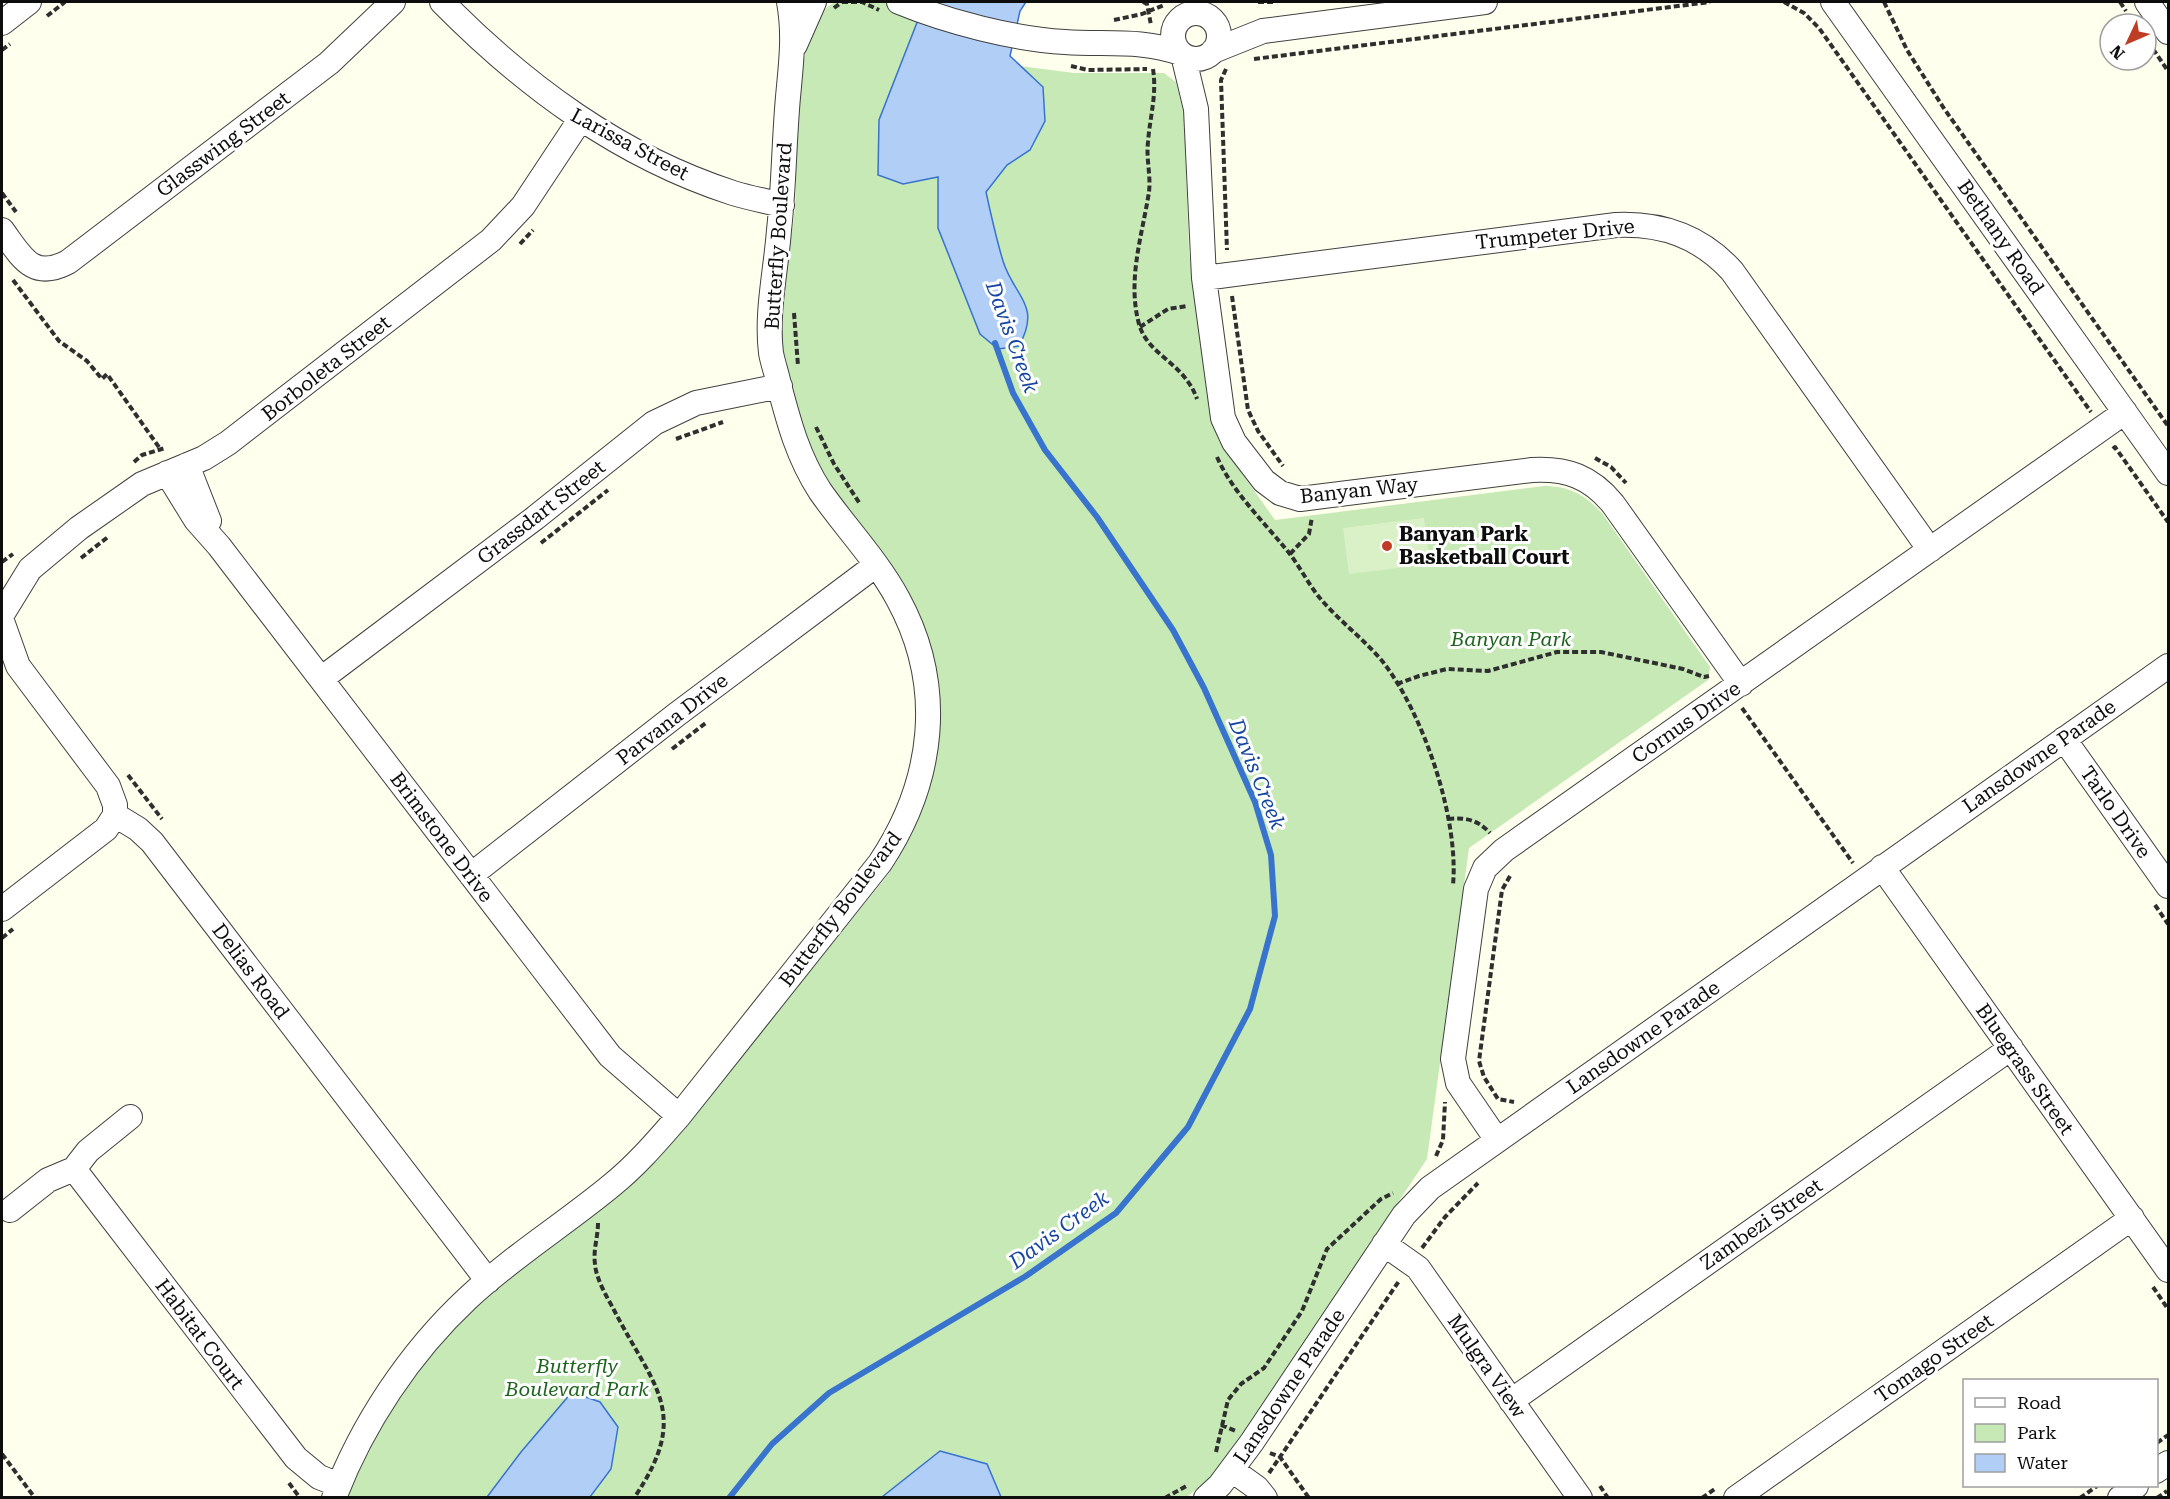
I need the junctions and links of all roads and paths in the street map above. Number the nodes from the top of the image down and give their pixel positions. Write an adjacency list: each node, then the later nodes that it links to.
1 (29, 2): 20 (street)
2 (393, 2): 33 (street, Glasswing Street)
3 (442, 2): 30 (street, Larissa Street)
4 (789, 2): 24 (street, Butterfly Boulevard)
5 (842, 2): 15 (path); 16 (path)
6 (1143, 2): 21 (path)
7 (1258, 2): 8 (path)
8 (1275, 2)
9 (1485, 2): 22 (street)
10 (1710, 2): 27 (path)
11 (1784, 2): 47 (path)
12 (1833, 2): 43 (street, Bethany Road)
13 (1884, 2): 46 (path)
14 (2147, 2): 23 (street)
15 (822, 7): 24 (street, Butterfly Boulevard)
16 (894, 8): 21 (street)
17 (1171, 13): 18 (street); 21 (street); 21 (path); 25 (street)
18 (1210, 17): 22 (street); 26 (street)
19 (1108, 20): 21 (path)
20 (2, 23)
21 (1151, 31): 25 (street); 42 (path)
22 (1263, 31): 26 (street)
23 (2160, 39): 28 (path)
24 (794, 47): 32 (street, Butterfly Boulevard)
25 (1181, 54): 26 (street); 29 (street, Banyan Way)
26 (1219, 56): 29 (street, Banyan Way); 34 (path)
27 (1250, 60)
28 (2169, 70)
29 (1196, 109): 36 (street, Banyan Way)
30 (580, 120): 32 (street, Larissa Street); 53 (street, Borboleta Street)
31 (2, 193): 33 (path)
32 (782, 205): 41 (street, Butterfly Boulevard)
33 (11, 224)
34 (1239, 252)
35 (7, 272): 53 (path)
36 (1204, 278): 37 (street, Trumpeter Drive); 75 (street, Banyan Way)
37 (1231, 286): 38 (path); 55 (path); 63 (street, Trumpeter Drive)
38 (1244, 295)
39 (794, 302): 40 (path)
40 (799, 370)
41 (780, 386): 67 (street, Butterfly Boulevard); 73 (street, Grassdart Street)
42 (1198, 403)
43 (2125, 412): 47 (street, Cornus Drive); 56 (street, Bethany Road)
44 (734, 419): 48 (path)
45 (813, 422): 59 (path)
46 (2169, 426)
47 (2109, 438): 52 (path); 60 (path); 63 (street, Cornus Drive)
48 (669, 441)
49 (172, 446): 53 (path)
50 (1212, 447): 74 (path)
51 (1584, 453): 58 (path)
52 (2106, 454)
53 (172, 462): 54 (path); 64 (street, Borboleta Street); 73 (street, Brimstone Drive)
54 (130, 465)
55 (1286, 470)
56 (2169, 473)
57 (615, 485): 62 (path)
58 (1632, 490)
59 (864, 510)
60 (2169, 522)
61 (110, 536): 66 (path)
62 (532, 550)
63 (1930, 550): 75 (street, Cornus Drive)
64 (25, 559): 65 (path); 68 (street, Borboleta Street); 69 (street, Borboleta Street)
65 (2, 562)
66 (73, 564)
67 (876, 565): 85 (street, Parvana Drive); 92 (street, Butterfly Boulevard)
68 (2, 577)
69 (2, 614): 70 (street)
70 (10, 660): 79 (street)
71 (2169, 666): 78 (street, Lansdowne Parade)
72 (1716, 674): 74 (path)
73 (321, 679): 85 (street, Brimstone Drive)
74 (1398, 684): 81 (path)
75 (1747, 693): 76 (path); 83 (street, Cornus Drive)
76 (1744, 710): 77 (path); 84 (path)
77 (1734, 716)
78 (2064, 739): 84 (street, Lansdowne Parade); 86 (street, Tarlo Drive)
79 (108, 786): 80 (street); 82 (path)
80 (114, 815): 88 (street); 105 (street, Delias Road)
81 (1448, 819): 83 (path); 87 (path)
82 (168, 826)
83 (1510, 860): 91 (path); 94 (street, Cornus Drive)
84 (1874, 873): 89 (street, Bluegrass Street); 94 (street, Lansdowne Parade)
85 (471, 875): 92 (street, Brimstone Drive)
86 (2169, 886)
87 (1453, 888)
88 (2, 909)
89 (2011, 1048): 100 (street, Bluegrass Street); 107 (street, Zambezi Street)
90 (1441, 1093): 95 (path)
91 (1514, 1102)
92 (679, 1116): 105 (street, Butterfly Boulevard)
93 (130, 1117): 96 (street)
94 (1497, 1140): 102 (street, Lansdowne Parade)
95 (1435, 1160)
96 (74, 1169): 99 (street); 115 (street, Habitat Court)
97 (1486, 1176): 103 (path)
98 (1401, 1189): 111 (path)
99 (10, 1210)
100 (2132, 1218): 104 (street, Bluegrass Street); 122 (street, Tomago Street)
101 (590, 1226): 118 (path)
102 (1384, 1244): 103 (street, Mulgra View); 108 (street, Lansdowne Parade)
103 (1412, 1263): 107 (street, Mulgra View); 110 (path)
104 (2159, 1277): 106 (path)
105 (488, 1281): 115 (street, Butterfly Boulevard)
106 (2169, 1309)
107 (1511, 1401): 121 (street, Mulgra View)
108 (1252, 1442): 110 (path); 111 (street, Lansdowne Parade)
109 (2, 1454): 117 (path)
110 (1280, 1457): 116 (path); 120 (path)
111 (1223, 1465): 114 (street, Lansdowne Parade); 116 (street)
112 (2094, 1487): 123 (path)
113 (2133, 1487): 124 (street)
114 (1200, 1489): 119 (path)
115 (336, 1491)
116 (1261, 1493)
117 (35, 1497)
118 (634, 1497)
119 (1165, 1497)
120 (1309, 1497)
121 (1580, 1497)
122 (1736, 1497)
123 (2080, 1497)
124 (2120, 1497)

